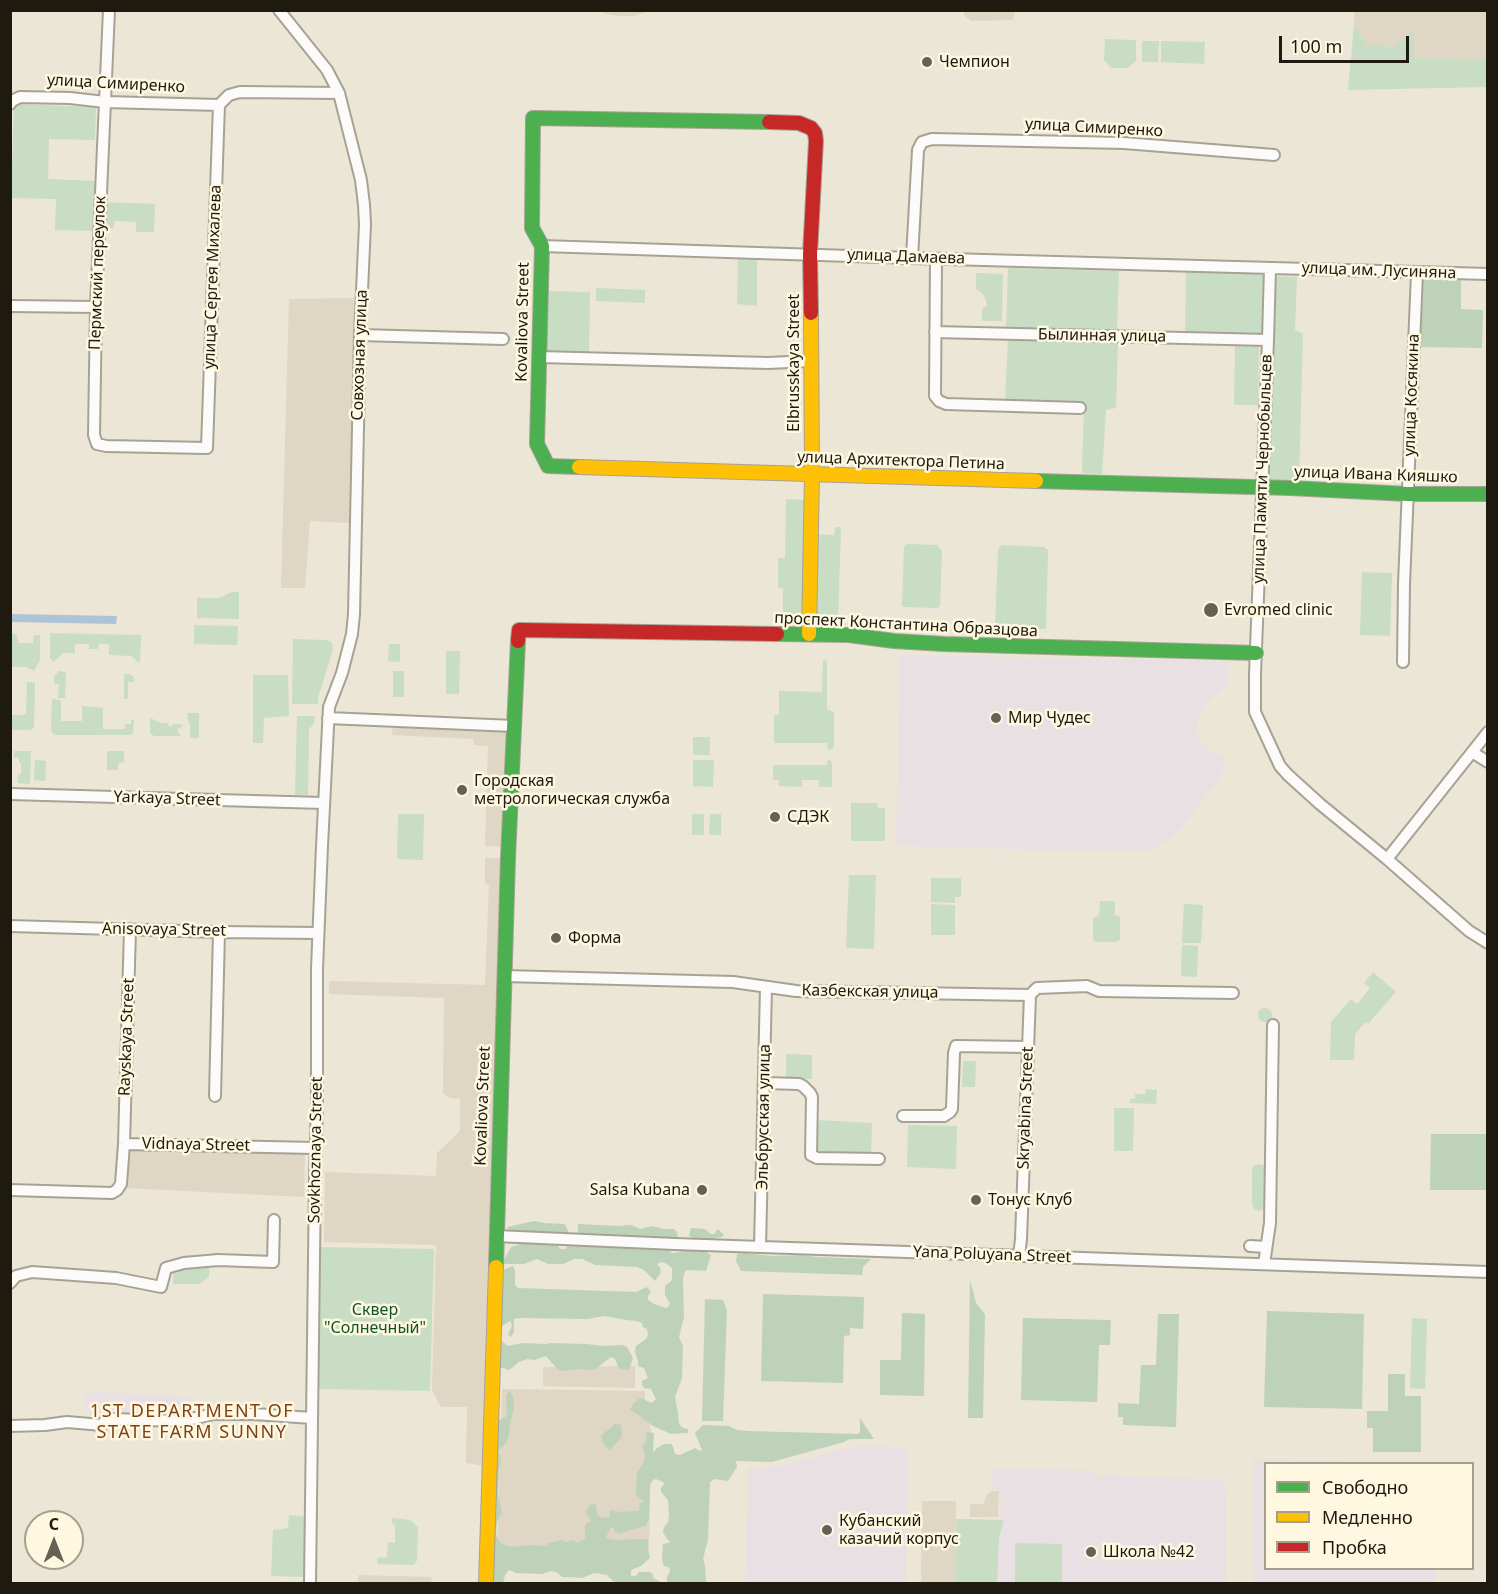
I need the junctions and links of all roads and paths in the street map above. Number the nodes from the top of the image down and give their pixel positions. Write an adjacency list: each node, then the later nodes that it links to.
1 (109, 10): 5 (street, Пермский переулок)
2 (279, 10): 3 (street, Совхозная улица)
3 (339, 93): 6 (street); 19 (street, Совхозная улица)
4 (11, 102): 5 (street, улица Симиренко)
5 (105, 102): 6 (street, улица Симиренко); 17 (street, Пермский переулок)
6 (219, 105): 25 (street, улица Сергея Михалева)
7 (533, 118): 9 (street, Kovaliova Street); 10 (street, Elbrusskaya Street)
8 (1274, 155): 11 (street, улица Симиренко)
9 (542, 246): 10 (street, улица Дамаева); 22 (street, Kovaliova Street)
10 (810, 254): 11 (street, улица Дамаева); 23 (street, Elbrusskaya Street)
11 (912, 258): 12 (street, улица Дамаева)
12 (936, 259): 13 (street, улица Дамаева); 18 (street)
13 (1270, 268): 14 (street, улица им. Лусиняна); 21 (street, улица Памяти Чернобыльцев)
14 (1417, 273): 15 (street, улица им. Лусиняна); 29 (street, улица Косякина)
15 (1488, 274)
16 (10, 306): 17 (street)
17 (96, 307): 25 (street, Пермский переулок)
18 (935, 332): 21 (street, Былинная улица); 24 (street)
19 (360, 335): 20 (street); 35 (street, Совхозная улица)
20 (503, 339)
21 (1268, 340): 28 (street, улица Памяти Чернобыльцев)
22 (539, 357): 23 (street); 26 (street, Kovaliova Street)
23 (810, 361): 27 (street, Elbrusskaya Street)
24 (1080, 408)
25 (97, 444)
26 (543, 457): 27 (street, улица Архитектора Петина)
27 (812, 475): 28 (street, улица Архитектора Петина); 32 (street, Elbrusskaya Street)
28 (1262, 488): 29 (street, улица Ивана Кияшко); 33 (street, улица Памяти Чернобыльцев)
29 (1408, 494): 30 (street, улица Ивана Кияшко); 34 (street, улица Косякина)
30 (1488, 495)
31 (519, 630): 32 (street, проспект Константина Образцова); 36 (street, Kovaliova Street)
32 (809, 634): 33 (street, проспект Константина Образцова)
33 (1256, 653): 42 (street, улица Памяти Чернобыльцев)
34 (1403, 662)
35 (328, 718): 36 (street); 41 (street, Sovkhoznaya Street)
36 (514, 726): 48 (street, Kovaliova Street)
37 (1488, 732): 38 (street)
38 (1472, 752): 39 (street); 42 (street)
39 (1488, 762)
40 (10, 794): 41 (street, Yarkaya Street)
41 (324, 803): 46 (street, Sovkhoznaya Street)
42 (1387, 859): 47 (street, улица Памяти Чернобыльцев)
43 (10, 926): 44 (street, Anisovaya Street)
44 (130, 929): 45 (street, Anisovaya Street); 57 (street, Rayskaya Street)
45 (219, 932): 46 (street, Anisovaya Street); 55 (street)
46 (318, 933): 58 (street, Sovkhoznaya Street)
47 (1488, 943)
48 (504, 976): 49 (street, Казбекская улица); 62 (street, Kovaliova Street)
49 (766, 987): 51 (street, Казбекская улица); 54 (street, Эльбрусская улица)
50 (1233, 993): 51 (street, Казбекская улица)
51 (1030, 995): 53 (street, Skryabina Street)
52 (1273, 1025): 65 (street)
53 (1028, 1047): 56 (street); 66 (street, Skryabina Street)
54 (764, 1083): 59 (street); 63 (street, Эльбрусская улица)
55 (215, 1096)
56 (903, 1116)
57 (124, 1144): 58 (street, Vidnaya Street); 60 (street, Vidnaya Street)
58 (315, 1148): 70 (street, Sovkhoznaya Street)
59 (879, 1160)
60 (10, 1190)
61 (274, 1220): 69 (street)
62 (496, 1236): 63 (street, Yana Poluyana Street); 73 (street, Kovaliova Street)
63 (760, 1246): 66 (street, Yana Poluyana Street)
64 (1250, 1246): 65 (street)
65 (1266, 1246): 67 (street)
66 (1019, 1256): 67 (street, Yana Poluyana Street)
67 (1264, 1264): 68 (street, Yana Poluyana Street)
68 (1488, 1272)
69 (10, 1283)
70 (312, 1418): 71 (street); 72 (street, Sovkhoznaya Street)
71 (10, 1426)
72 (310, 1584)
73 (486, 1584)

